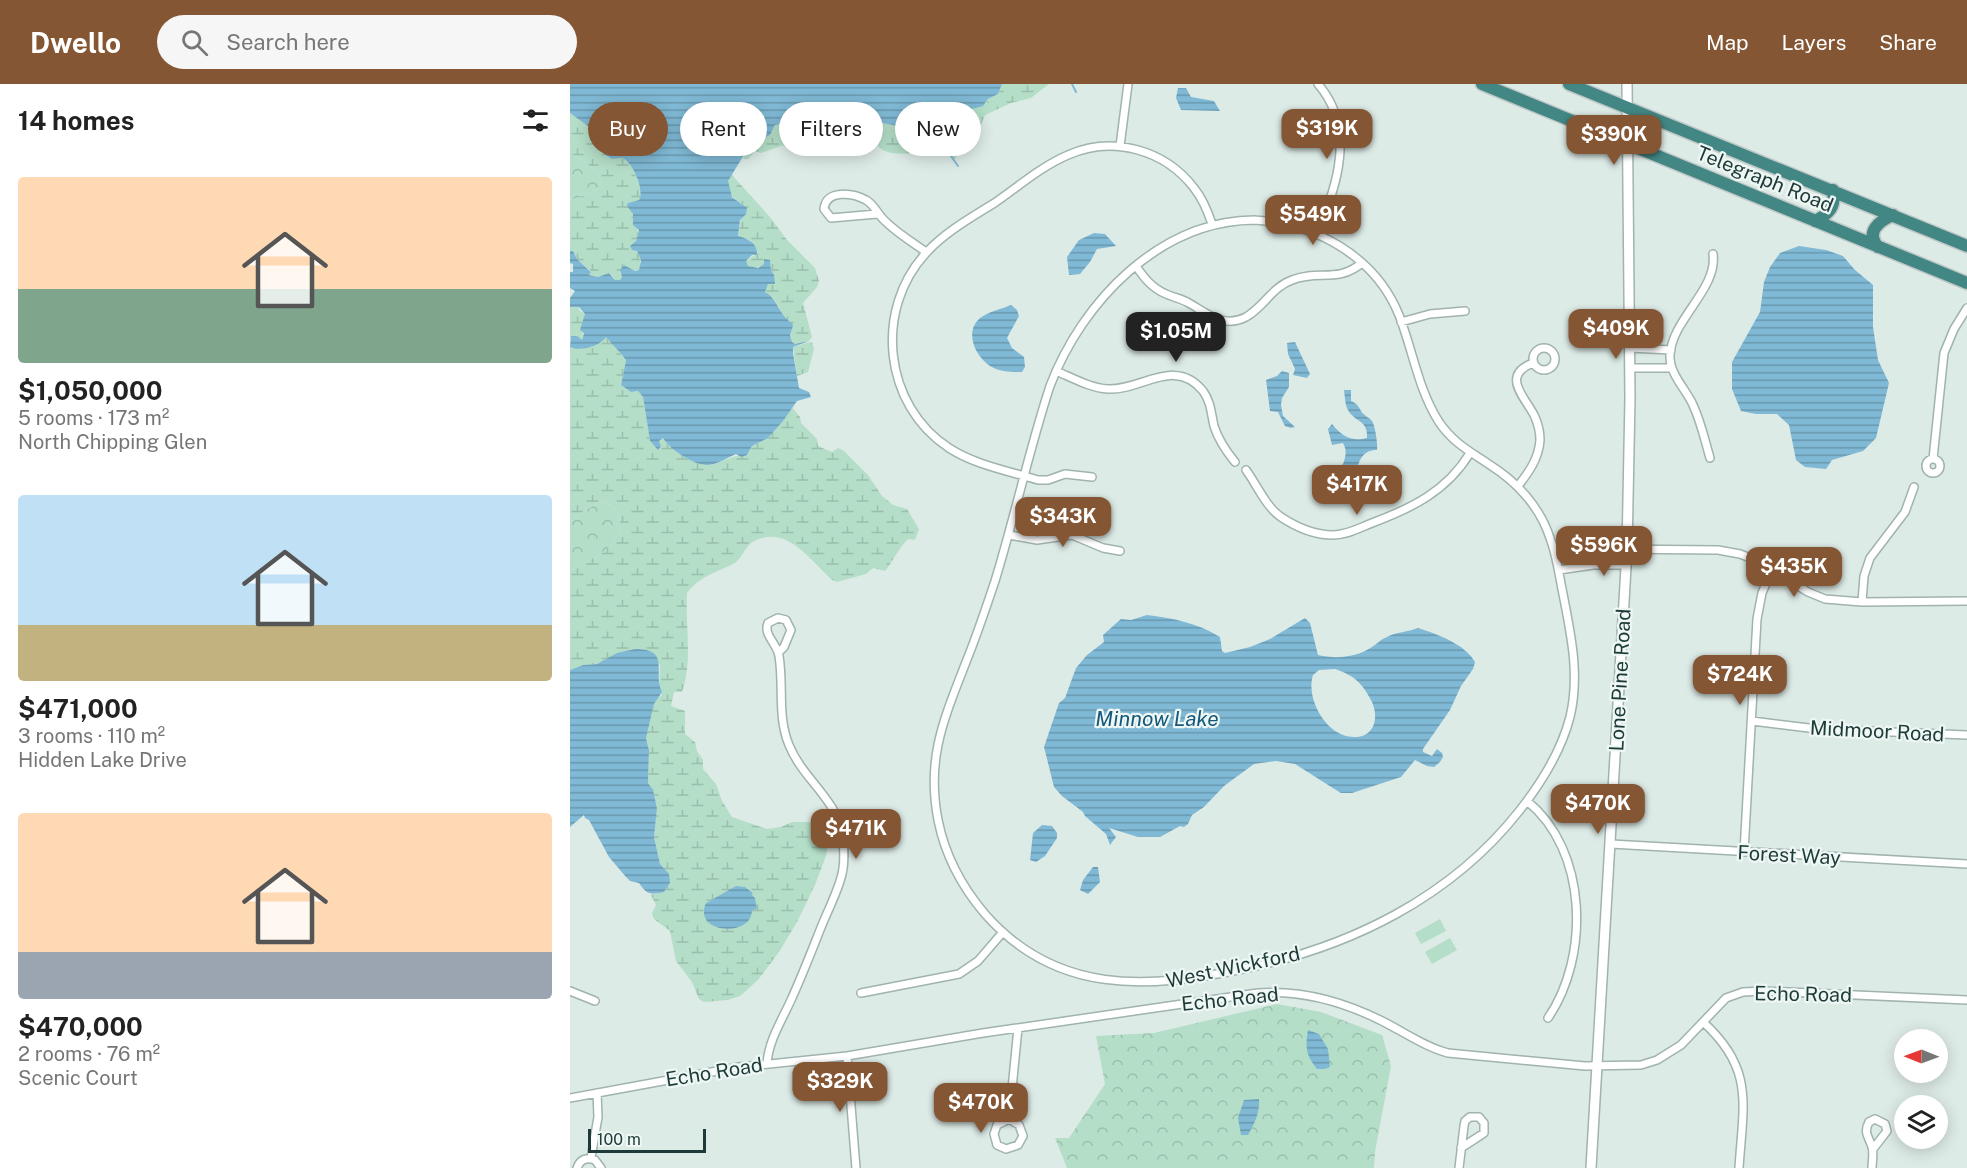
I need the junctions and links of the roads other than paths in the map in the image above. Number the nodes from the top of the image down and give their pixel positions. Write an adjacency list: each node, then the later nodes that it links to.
1 (1128, 84): 8 (street)
2 (1318, 84): 14 (street)
3 (1482, 84): 7 (highway, Telegraph Road)
4 (1569, 84): 6 (highway, Telegraph Road)
5 (1627, 84): 6 (street, Lone Pine Road)
6 (1627, 107): 7 (street, Lone Pine Road); 9 (highway, Telegraph Road)
7 (1628, 144): 12 (highway, Telegraph Road); 25 (street, Lone Pine Road)
8 (1120, 146): 13 (street); 17 (street)
9 (1833, 190): 11 (highway, Telegraph Road); 12 (highway)
10 (877, 214): 10 (street); 17 (street)
11 (1893, 215): 15 (highway, Telegraph Road); 16 (highway)
12 (1815, 221): 16 (highway, Telegraph Road)
13 (1212, 224): 14 (street, West Wickford); 20 (street, West Wickford)
14 (1316, 233): 19 (street, West Wickford)
15 (1967, 246)
16 (1878, 247): 21 (highway, Telegraph Road)
17 (926, 252): 36 (street)
18 (1713, 254): 26 (street)
19 (1362, 263): 20 (street); 24 (street, West Wickford)
20 (1136, 266): 30 (street, West Wickford)
21 (1967, 283)
22 (1967, 308): 33 (street)
23 (1465, 311): 24 (street)
24 (1401, 322): 31 (street, West Wickford)
25 (1630, 348): 26 (street); 28 (street, Lone Pine Road)
26 (1671, 350): 29 (street)
27 (1533, 363): 38 (street)
28 (1630, 368): 29 (street); 41 (street, Lone Pine Road)
29 (1672, 368): 32 (street)
30 (1056, 371): 34 (street); 36 (street, West Wickford)
31 (1470, 453): 35 (street); 38 (street, West Wickford)
32 (1710, 458)
33 (1933, 459)
34 (1235, 462)
35 (1246, 470)
36 (1024, 476): 37 (street); 40 (street, West Wickford)
37 (1092, 477)
38 (1518, 486): 44 (street, West Wickford)
39 (1914, 487): 50 (street)
40 (1009, 534): 42 (street); 58 (street, West Wickford)
41 (1627, 550): 43 (street); 45 (street, Lone Pine Road); 47 (street)
42 (1120, 551)
43 (1571, 552): 44 (street); 46 (street)
44 (1555, 555): 48 (street, West Wickford)
45 (1626, 565): 46 (street); 55 (street, Lone Pine Road)
46 (1574, 568): 48 (street)
47 (1772, 569): 50 (street); 52 (street)
48 (1558, 570): 54 (street, West Wickford)
49 (1967, 601): 50 (street)
50 (1862, 602)
51 (778, 652): 51 (street); 67 (street)
52 (1752, 721): 53 (street, Midmoor Road); 56 (street)
53 (1967, 735)
54 (1527, 801): 58 (street, West Wickford); 63 (street)
55 (1611, 844): 56 (street, Forest Way); 68 (street, Lone Pine Road)
56 (1744, 852): 57 (street, Forest Way)
57 (1967, 864)
58 (1003, 932): 60 (street)
59 (570, 992): 62 (street)
60 (861, 993)
61 (1967, 1000): 64 (street, Echo Road)
62 (595, 1001)
63 (1548, 1018)
64 (1703, 1022): 68 (street, Echo Road); 80 (street)
65 (1018, 1028): 66 (street, Echo Road); 68 (street, Echo Road); 71 (street)
66 (848, 1056): 67 (street, Echo Road); 77 (street)
67 (767, 1064): 69 (street, Echo Road)
68 (1597, 1066): 79 (street, Lone Pine Road)
69 (597, 1093): 70 (street, Echo Road); 74 (street)
70 (570, 1098)
71 (1009, 1119): 71 (street)
72 (1461, 1148): 72 (street); 78 (street)
73 (1873, 1149): 81 (street)
74 (591, 1158): 75 (street); 76 (street)
75 (577, 1168)
76 (601, 1168)
77 (856, 1168)
78 (1459, 1168)
79 (1591, 1168)
80 (1739, 1168)
81 (1872, 1168)

